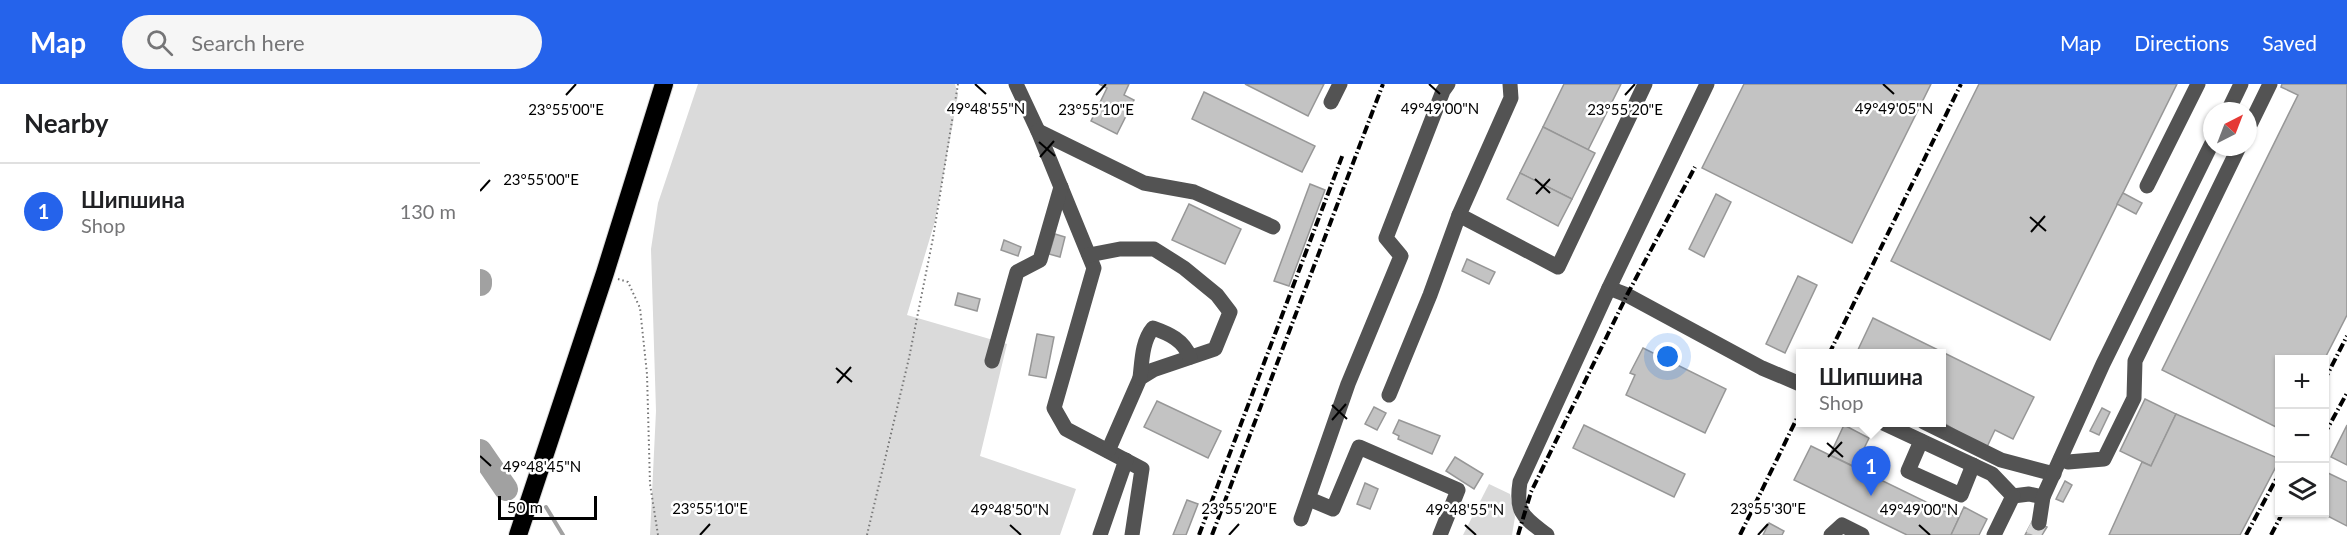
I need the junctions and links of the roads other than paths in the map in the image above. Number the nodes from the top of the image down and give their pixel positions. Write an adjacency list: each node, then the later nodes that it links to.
1 (664, 84): 41 (highway)
2 (1016, 84): 14 (lane)
3 (1340, 84): 11 (lane)
4 (1448, 84): 38 (lane)
5 (1510, 84): 19 (lane)
6 (1645, 84): 19 (lane)
7 (1707, 84): 22 (lane)
8 (2198, 84): 17 (lane)
9 (2241, 84): 12 (lane)
10 (2270, 84): 13 (lane)
11 (1330, 102)
12 (2232, 102)
13 (2257, 111)
14 (1038, 131): 18 (lane); 20 (lane)
15 (2206, 156): 32 (lane)
16 (2235, 156): 32 (lane)
17 (2147, 186)
18 (1061, 187): 21 (lane); 24 (lane)
19 (1460, 215): 27 (lane)
20 (1274, 227)
21 (1089, 255): 23 (lane); 31 (lane)
22 (1608, 288): 26 (lane); 45 (lane)
23 (1190, 357): 25 (lane); 25 (lane)
24 (992, 361)
25 (1140, 378): 31 (lane)
26 (1796, 382)
27 (1389, 395)
28 (1890, 427): 30 (lane)
29 (1933, 427): 35 (lane)
30 (1921, 441): 34 (lane); 34 (lane)
31 (1108, 451): 33 (lane)
32 (2061, 458): 35 (lane)
33 (1126, 460): 42 (lane); 43 (lane)
34 (1973, 465): 36 (lane)
35 (2054, 474): 37 (lane)
36 (2013, 496): 37 (lane); 48 (lane)
37 (2043, 497): 40 (lane)
38 (1309, 499): 39 (lane); 44 (lane)
39 (1301, 519)
40 (2040, 523)
41 (518, 535)
42 (1100, 535)
43 (1132, 535)
44 (1440, 535)
45 (1547, 535)
46 (1831, 535): 47 (lane)
47 (1862, 535)
48 (1994, 535)

